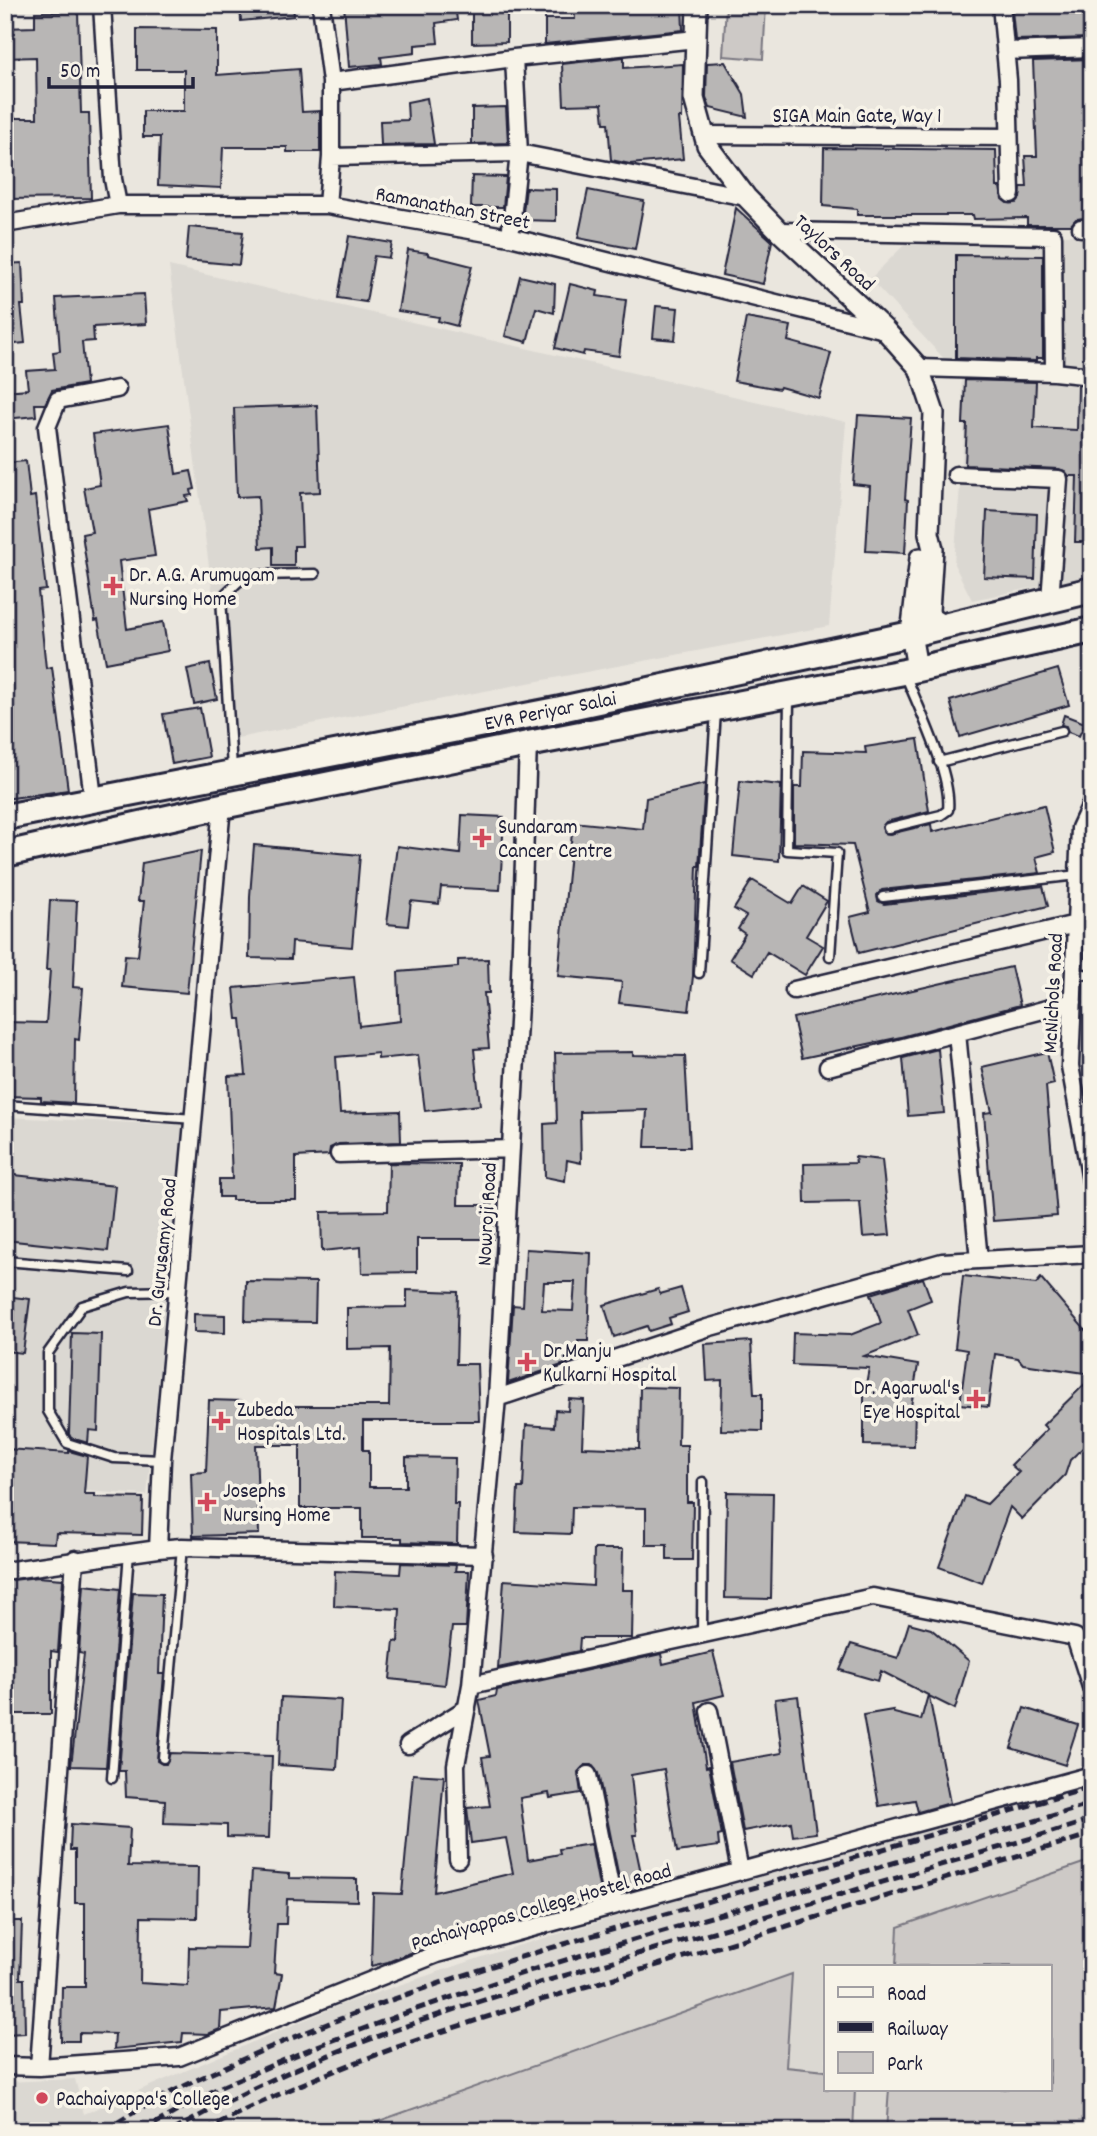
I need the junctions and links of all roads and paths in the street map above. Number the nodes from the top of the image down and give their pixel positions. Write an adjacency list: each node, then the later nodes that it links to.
1 (102, 5): 16 (street)
2 (321, 5): 9 (street)
3 (697, 5): 5 (street, Taylors Road)
4 (1001, 5): 7 (street)
5 (696, 39): 8 (street); 10 (street, Taylors Road)
6 (1092, 48): 7 (street)
7 (1005, 51): 11 (street)
8 (514, 58): 9 (street); 12 (street)
9 (331, 82): 13 (street)
10 (704, 135): 11 (street, SIGA Main Gate, Way 1); 15 (street, Taylors Road)
11 (1009, 137): 14 (street)
12 (519, 153): 13 (street); 15 (street); 20 (street)
13 (331, 157): 17 (street)
14 (1011, 194)
15 (746, 197): 19 (street, Taylors Road)
16 (118, 205): 17 (street, Ramanathan Street); 18 (street, Ramanathan Street)
17 (327, 205): 20 (street, Ramanathan Street)
18 (5, 224)
19 (779, 231): 21 (street, Taylors Road); 23 (street)
20 (510, 237): 21 (street, Ramanathan Street)
21 (885, 330): 22 (street, Taylors Road)
22 (919, 368): 23 (street); 27 (street, Taylors Road)
23 (1054, 372): 24 (street)
24 (1092, 376)
25 (117, 389): 41 (street)
26 (956, 475): 30 (street)
27 (929, 533): 31 (street, Taylors Road); 33 (street, Taylors Road)
28 (315, 574): 40 (lane)
29 (1092, 590): 30 (main road, EVR Periyar Salai)
30 (1050, 600): 31 (main road, EVR Periyar Salai)
31 (944, 626): 33 (main road, EVR Periyar Salai)
32 (1092, 630): 34 (main road, EVR Periyar Salai)
33 (911, 634): 34 (street, Taylors Road); 40 (main road, EVR Periyar Salai)
34 (911, 670): 35 (main road, EVR Periyar Salai); 39 (lane)
35 (789, 695): 36 (main road, EVR Periyar Salai); 51 (lane)
36 (717, 708): 38 (main road, EVR Periyar Salai); 52 (lane)
37 (1062, 731): 39 (lane)
38 (528, 744): 43 (main road, EVR Periyar Salai); 61 (street, Nowroji Road)
39 (939, 762): 45 (lane)
40 (232, 771): 41 (main road, EVR Periyar Salai)
41 (93, 798): 44 (main road, EVR Periyar Salai)
42 (1092, 802): 46 (street, McNichols Road)
43 (222, 806): 47 (main road, EVR Periyar Salai); 60 (street, Dr. Gurusamy Road)
44 (5, 817)
45 (888, 828)
46 (1086, 849): 48 (street, McNichols Road)
47 (5, 854)
48 (1078, 875): 49 (lane); 50 (street, McNichols Road)
49 (883, 897)
50 (1076, 923): 53 (street, McNichols Road); 55 (street)
51 (830, 956)
52 (699, 973)
53 (1074, 973): 54 (lane); 56 (street, McNichols Road)
54 (1092, 975)
55 (794, 990)
56 (1073, 1002): 57 (street); 63 (street, McNichols Road)
57 (957, 1033): 58 (street); 65 (street)
58 (828, 1067)
59 (5, 1105): 60 (lane)
60 (195, 1119): 68 (street, Dr. Gurusamy Road)
61 (510, 1149): 62 (street); 69 (street, Nowroji Road)
62 (339, 1154)
63 (1092, 1186)
64 (1092, 1254): 65 (street)
65 (979, 1260): 69 (street)
66 (5, 1261): 67 (lane)
67 (128, 1271)
68 (178, 1291): 70 (street, Dr. Gurusamy Road); 70 (lane)
69 (497, 1398): 75 (street, Nowroji Road)
70 (162, 1460): 73 (street, Dr. Gurusamy Road)
71 (703, 1482): 78 (lane)
72 (182, 1547): 73 (street); 75 (street); 84 (lane)
73 (158, 1549): 74 (street)
74 (129, 1552): 76 (street); 87 (lane)
75 (484, 1555): 79 (street, Nowroji Road)
76 (75, 1559): 77 (street); 92 (street)
77 (5, 1571)
78 (702, 1635): 79 (street); 80 (street)
79 (471, 1685): 81 (street, Nowroji Road)
80 (1092, 1690)
81 (467, 1708): 83 (street); 88 (street, Nowroji Road)
82 (709, 1711): 89 (street)
83 (408, 1745)
84 (163, 1758)
85 (588, 1775): 90 (street)
86 (1092, 1775): 89 (street, Pachaiyappas College Hostel Road)
87 (112, 1778)
88 (458, 1859)
89 (740, 1871): 90 (street, Pachaiyappas College Hostel Road)
90 (614, 1906): 92 (street, Pachaiyappas College Hostel Road)
91 (5, 2066): 92 (street, Pachaiyappas College Hostel Road)
92 (39, 2067)

